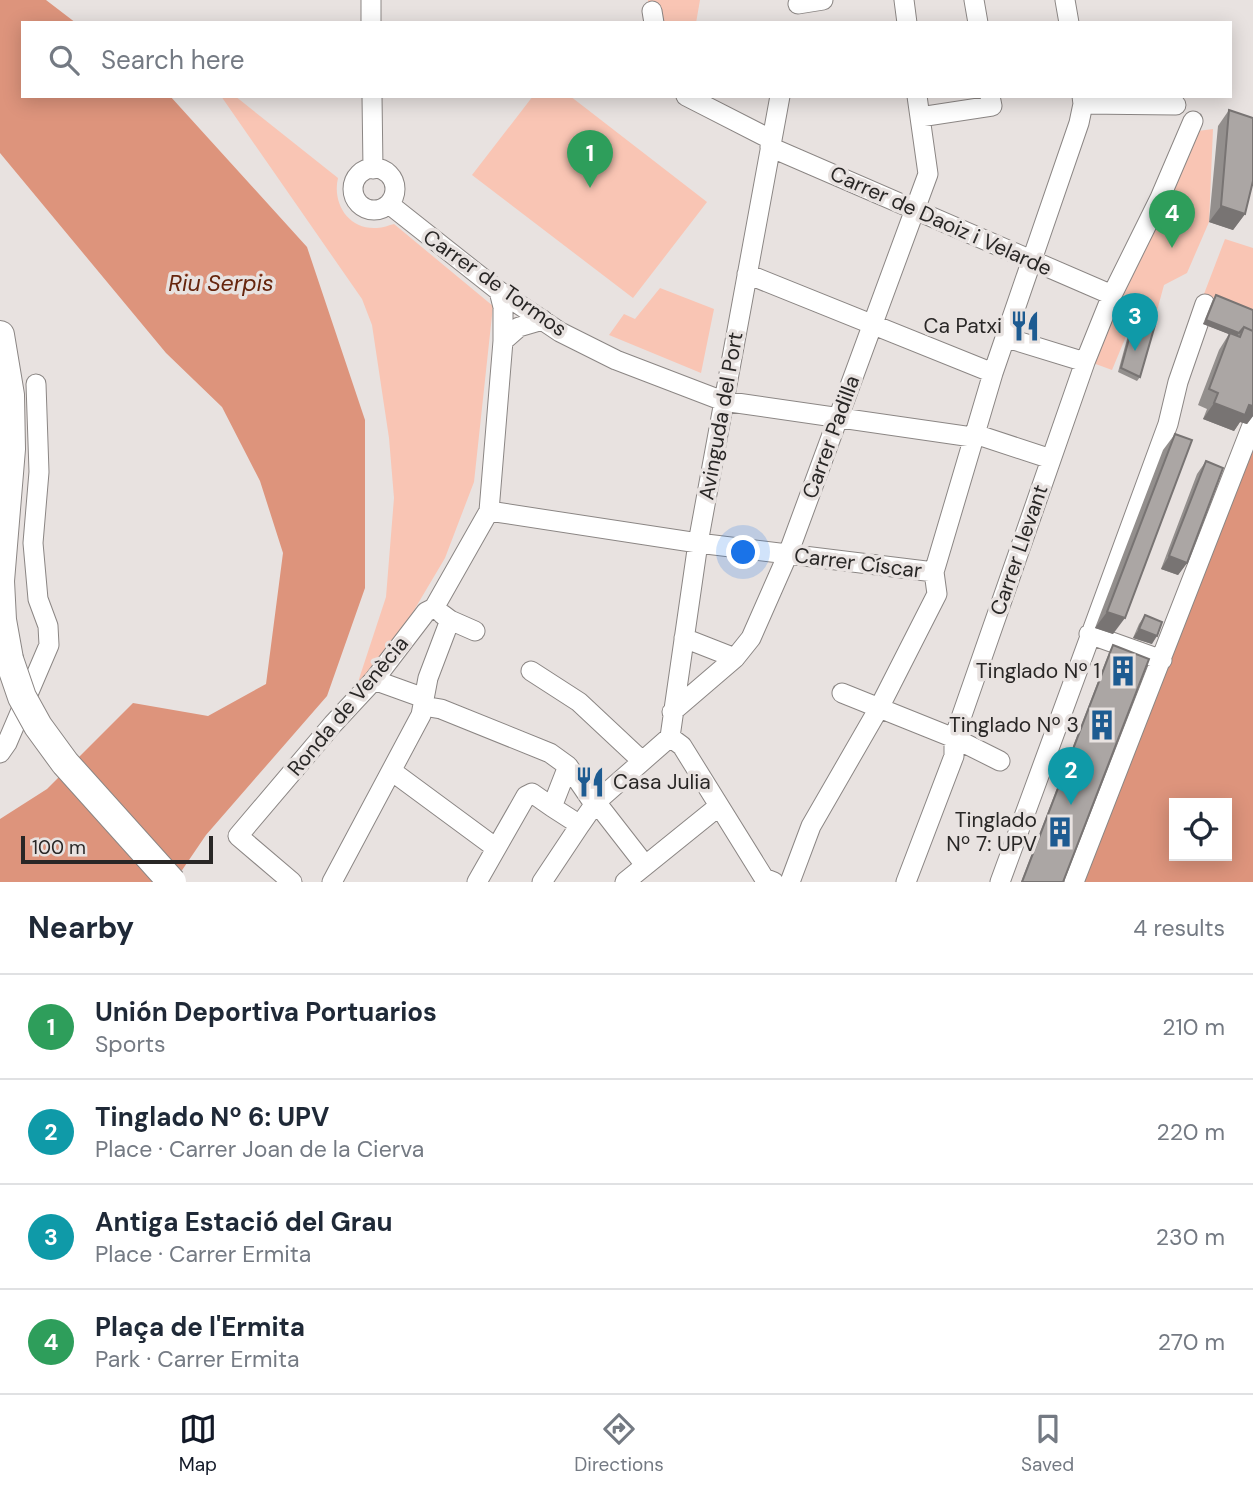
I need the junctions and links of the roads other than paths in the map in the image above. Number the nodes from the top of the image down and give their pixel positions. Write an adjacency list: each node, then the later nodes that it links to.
1 (371, 0): 7 (street)
2 (823, 0): 6 (street)
3 (904, 0): 8 (street)
4 (974, 0): 9 (street)
5 (1065, 0): 10 (street)
6 (797, 9)
7 (371, 21)
8 (907, 21)
9 (978, 21)
10 (1069, 21)
11 (372, 98): 21 (street)
12 (689, 98): 20 (street, Carrer de Daoiz i Velarde)
13 (780, 98): 20 (street, Avinguda del Port)
14 (917, 98): 18 (street, Carrer Padilla)
15 (1082, 100): 17 (street); 24 (street)
16 (991, 101): 18 (street)
17 (1176, 105)
18 (920, 117): 23 (street, Carrer Padilla)
19 (1193, 121): 27 (street, Carrer Llevant)
20 (771, 144): 23 (street, Carrer de Daoiz i Velarde); 25 (street, Avinguda del Port)
21 (373, 169): 22 (street); 22 (street)
22 (389, 204): 26 (street, Carrer de Tormos)
23 (916, 210): 24 (street, Carrer de Daoiz i Velarde); 30 (street, Carrer Padilla)
24 (1033, 262): 27 (street, Carrer de Daoiz i Velarde); 32 (street)
25 (747, 274): 30 (street); 37 (street, Avinguda del Port)
26 (499, 290): 29 (street, Carrer de Tormos); 33 (street)
27 (1112, 295): 34 (street, Carrer Llevant)
28 (1205, 304): 49 (street)
29 (543, 320): 33 (street); 37 (street, Carrer de Tormos)
30 (873, 326): 35 (street); 38 (street, Carrer Padilla)
31 (0, 335): 73 (highway, bridge)
32 (1007, 338): 34 (street); 35 (street)
33 (503, 341): 42 (street)
34 (1085, 362): 41 (street, Carrer Llevant)
35 (993, 373): 40 (street)
36 (36, 384): 61 (street)
37 (723, 401): 38 (street, Carrer de Tormos); 43 (street, Avinguda del Port)
38 (837, 418): 40 (street, Carrer de Tormos); 44 (street, Carrer Padilla)
39 (1253, 423): 52 (street)
40 (972, 437): 41 (street, Carrer de Tormos); 45 (street)
41 (1051, 459): 60 (street, Carrer Llevant)
42 (489, 511): 43 (street, Carrer Císcar); 46 (street, Ronda de Venècia)
43 (698, 543): 44 (street, Carrer Císcar); 50 (street, Avinguda del Port)
44 (789, 554): 45 (street, Carrer Císcar); 51 (street, Carrer Padilla)
45 (934, 572): 57 (street)
46 (434, 608): 47 (street); 54 (street, Ronda de Venècia)
47 (450, 620): 48 (street); 56 (street)
48 (475, 631)
49 (1089, 634): 52 (street); 80 (street)
50 (684, 638): 51 (street); 58 (street, Avinguda del Port)
51 (734, 658): 58 (street, Carrer Padilla)
52 (1161, 660): 81 (street)
53 (531, 671): 62 (street)
54 (374, 680): 56 (street); 74 (street, Ronda de Venècia)
55 (842, 692): 57 (street)
56 (423, 702): 64 (street); 65 (street)
57 (879, 708): 60 (street); 79 (street)
58 (672, 712): 59 (street, Avinguda del Port)
59 (670, 737): 62 (street); 67 (street)
60 (954, 738): 63 (street); 72 (street, Carrer Llevant)
61 (0, 753)
62 (642, 761): 66 (street)
63 (1000, 761)
64 (568, 766): 66 (street); 68 (street)
65 (393, 772): 70 (street); 75 (street)
66 (595, 803): 69 (street); 71 (street)
67 (719, 806): 71 (street); 78 (street)
68 (552, 807): 69 (street); 70 (street)
69 (580, 825): 77 (street)
70 (496, 848): 76 (street)
71 (637, 876)
72 (906, 881)
73 (172, 882)
74 (292, 882)
75 (332, 882)
76 (477, 882)
77 (542, 882)
78 (774, 882)
79 (790, 882)
80 (1000, 882)
81 (1074, 882)

